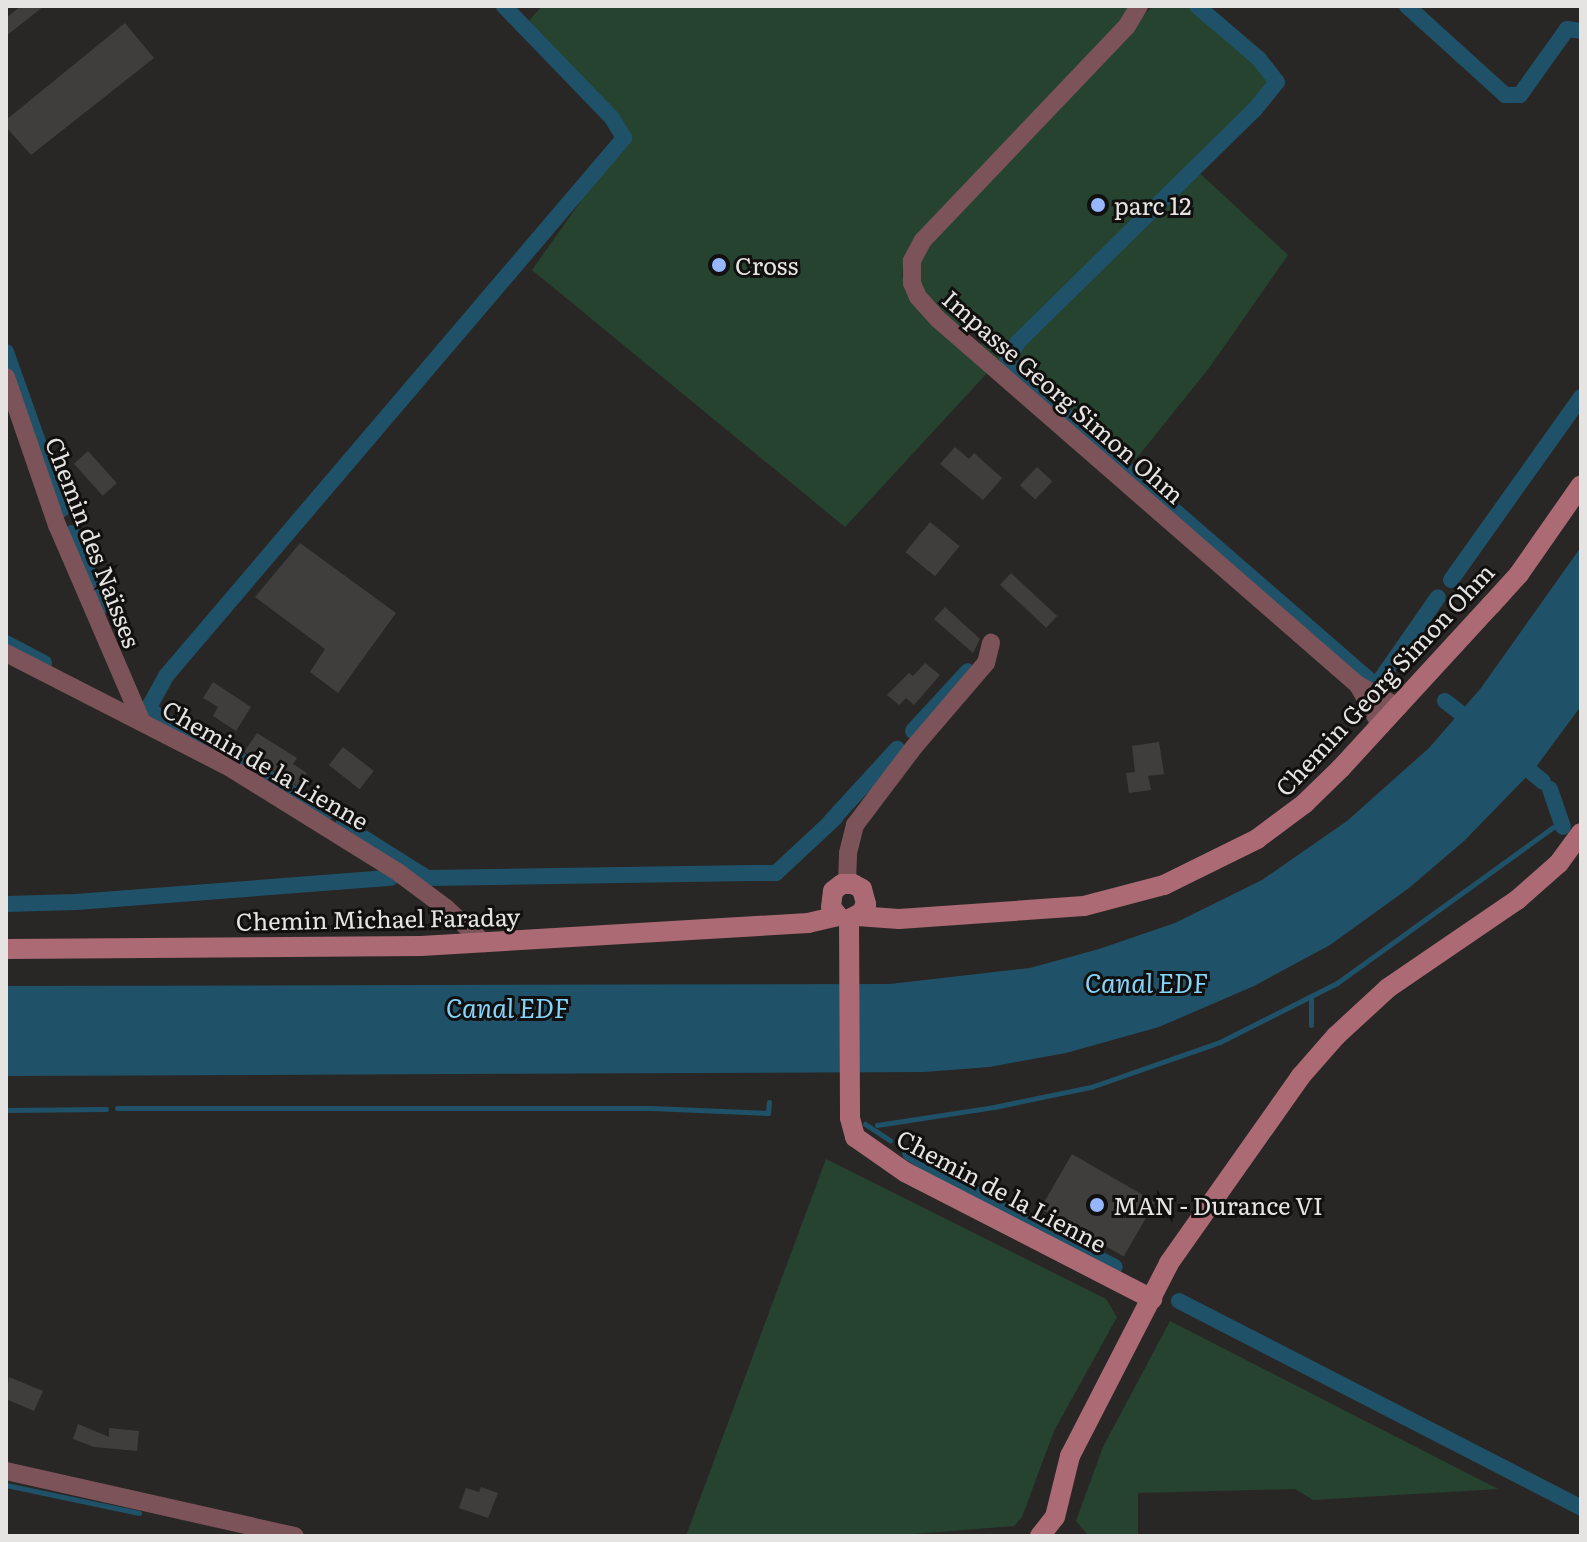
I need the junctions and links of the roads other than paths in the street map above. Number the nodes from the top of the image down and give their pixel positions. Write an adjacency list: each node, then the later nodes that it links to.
1 (1139, 6): 6 (street, Impasse Georg Simon Ohm)
2 (6, 377): 8 (street, Chemin des Naïsses)
3 (1581, 485): 7 (main road, Chemin Georg Simon Ohm)
4 (991, 643): 11 (street)
5 (6, 653): 8 (street, Chemin de la Lienne)
6 (1358, 685): 7 (street, Impasse Georg Simon Ohm); 9 (street, Impasse Georg Simon Ohm)
7 (1398, 707): 9 (main road, Chemin Georg Simon Ohm)
8 (142, 722): 15 (street, Chemin de la Lienne)
9 (1381, 726): 12 (main road, Chemin Georg Simon Ohm)
10 (1581, 833): 17 (main road)
11 (848, 891): 12 (main road, Chemin Georg Simon Ohm); 13 (main road); 13 (main road); 14 (main road, Chemin Michael Faraday)
12 (958, 915): 13 (main road, Chemin Georg Simon Ohm)
13 (848, 917): 14 (main road, Chemin Michael Faraday); 17 (main road, Chemin de la Lienne)
14 (750, 925): 15 (main road, Chemin Michael Faraday)
15 (484, 943): 16 (main road, Chemin Michael Faraday)
16 (6, 949)
17 (1152, 1299): 19 (main road)
18 (6, 1471): 20 (street)
19 (1058, 1526): 22 (main road)
20 (219, 1528): 21 (street)
21 (295, 1536)
22 (1040, 1536)

